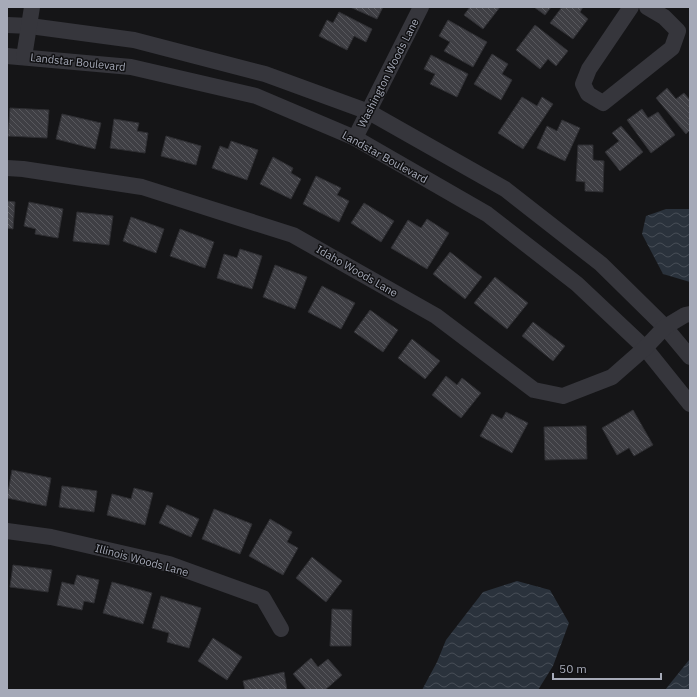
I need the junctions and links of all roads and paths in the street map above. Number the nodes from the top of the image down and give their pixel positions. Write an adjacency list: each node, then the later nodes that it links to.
1 (32, 7): 6 (street)
2 (421, 7): 9 (street, Washington Woods Lane)
3 (631, 7): 4 (street)
4 (647, 7)
5 (7, 25): 6 (street)
6 (30, 26): 8 (street); 9 (street)
7 (7, 56): 8 (street, Landstar Boulevard)
8 (24, 57): 10 (street, Landstar Boulevard)
9 (369, 112): 10 (street, Washington Woods Lane); 13 (street)
10 (355, 138): 14 (street, Landstar Boulevard)
11 (7, 168): 14 (street, Idaho Woods Lane)
12 (690, 314): 13 (street, Idaho Woods Lane)
13 (665, 327): 14 (street, Idaho Woods Lane); 15 (street)
14 (645, 348): 16 (street, Landstar Boulevard)
15 (690, 357)
16 (690, 404)
17 (7, 531): 18 (street, Illinois Woods Lane)
18 (281, 629)

